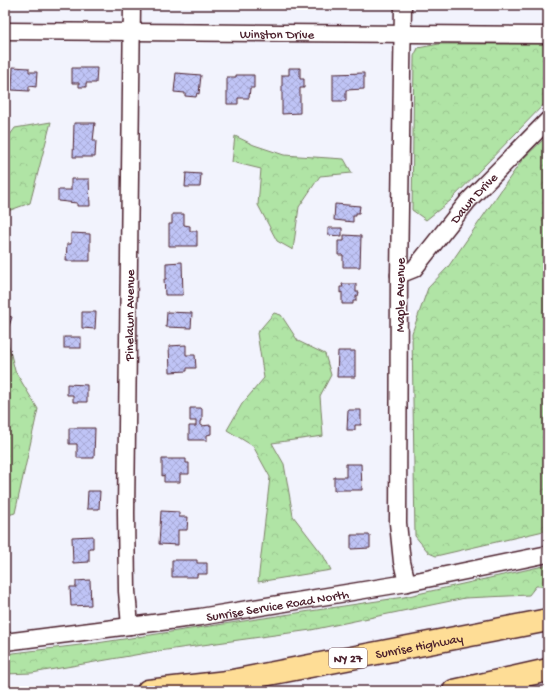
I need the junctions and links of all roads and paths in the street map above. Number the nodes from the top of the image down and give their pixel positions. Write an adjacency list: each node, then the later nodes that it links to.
1 (132, 5): 4 (street, Pinelawn Avenue)
2 (404, 5): 5 (street, Maple Avenue)
3 (5, 30): 4 (street, Winston Drive)
4 (132, 32): 5 (street, Winston Drive); 12 (street, Pinelawn Avenue)
5 (403, 34): 6 (street, Winston Drive); 8 (street, Maple Avenue)
6 (548, 35)
7 (548, 120): 8 (street, Dawn Drive)
8 (399, 275): 10 (street, Maple Avenue)
9 (548, 554): 10 (street, Sunrise Service Road North)
10 (407, 583): 12 (street, Sunrise Service Road North)
11 (548, 620): 15 (highway, Sunrise Highway / NY 27)
12 (130, 626): 13 (street, Sunrise Service Road North)
13 (5, 642)
14 (548, 670): 16 (highway)
15 (148, 691)
16 (454, 691)

